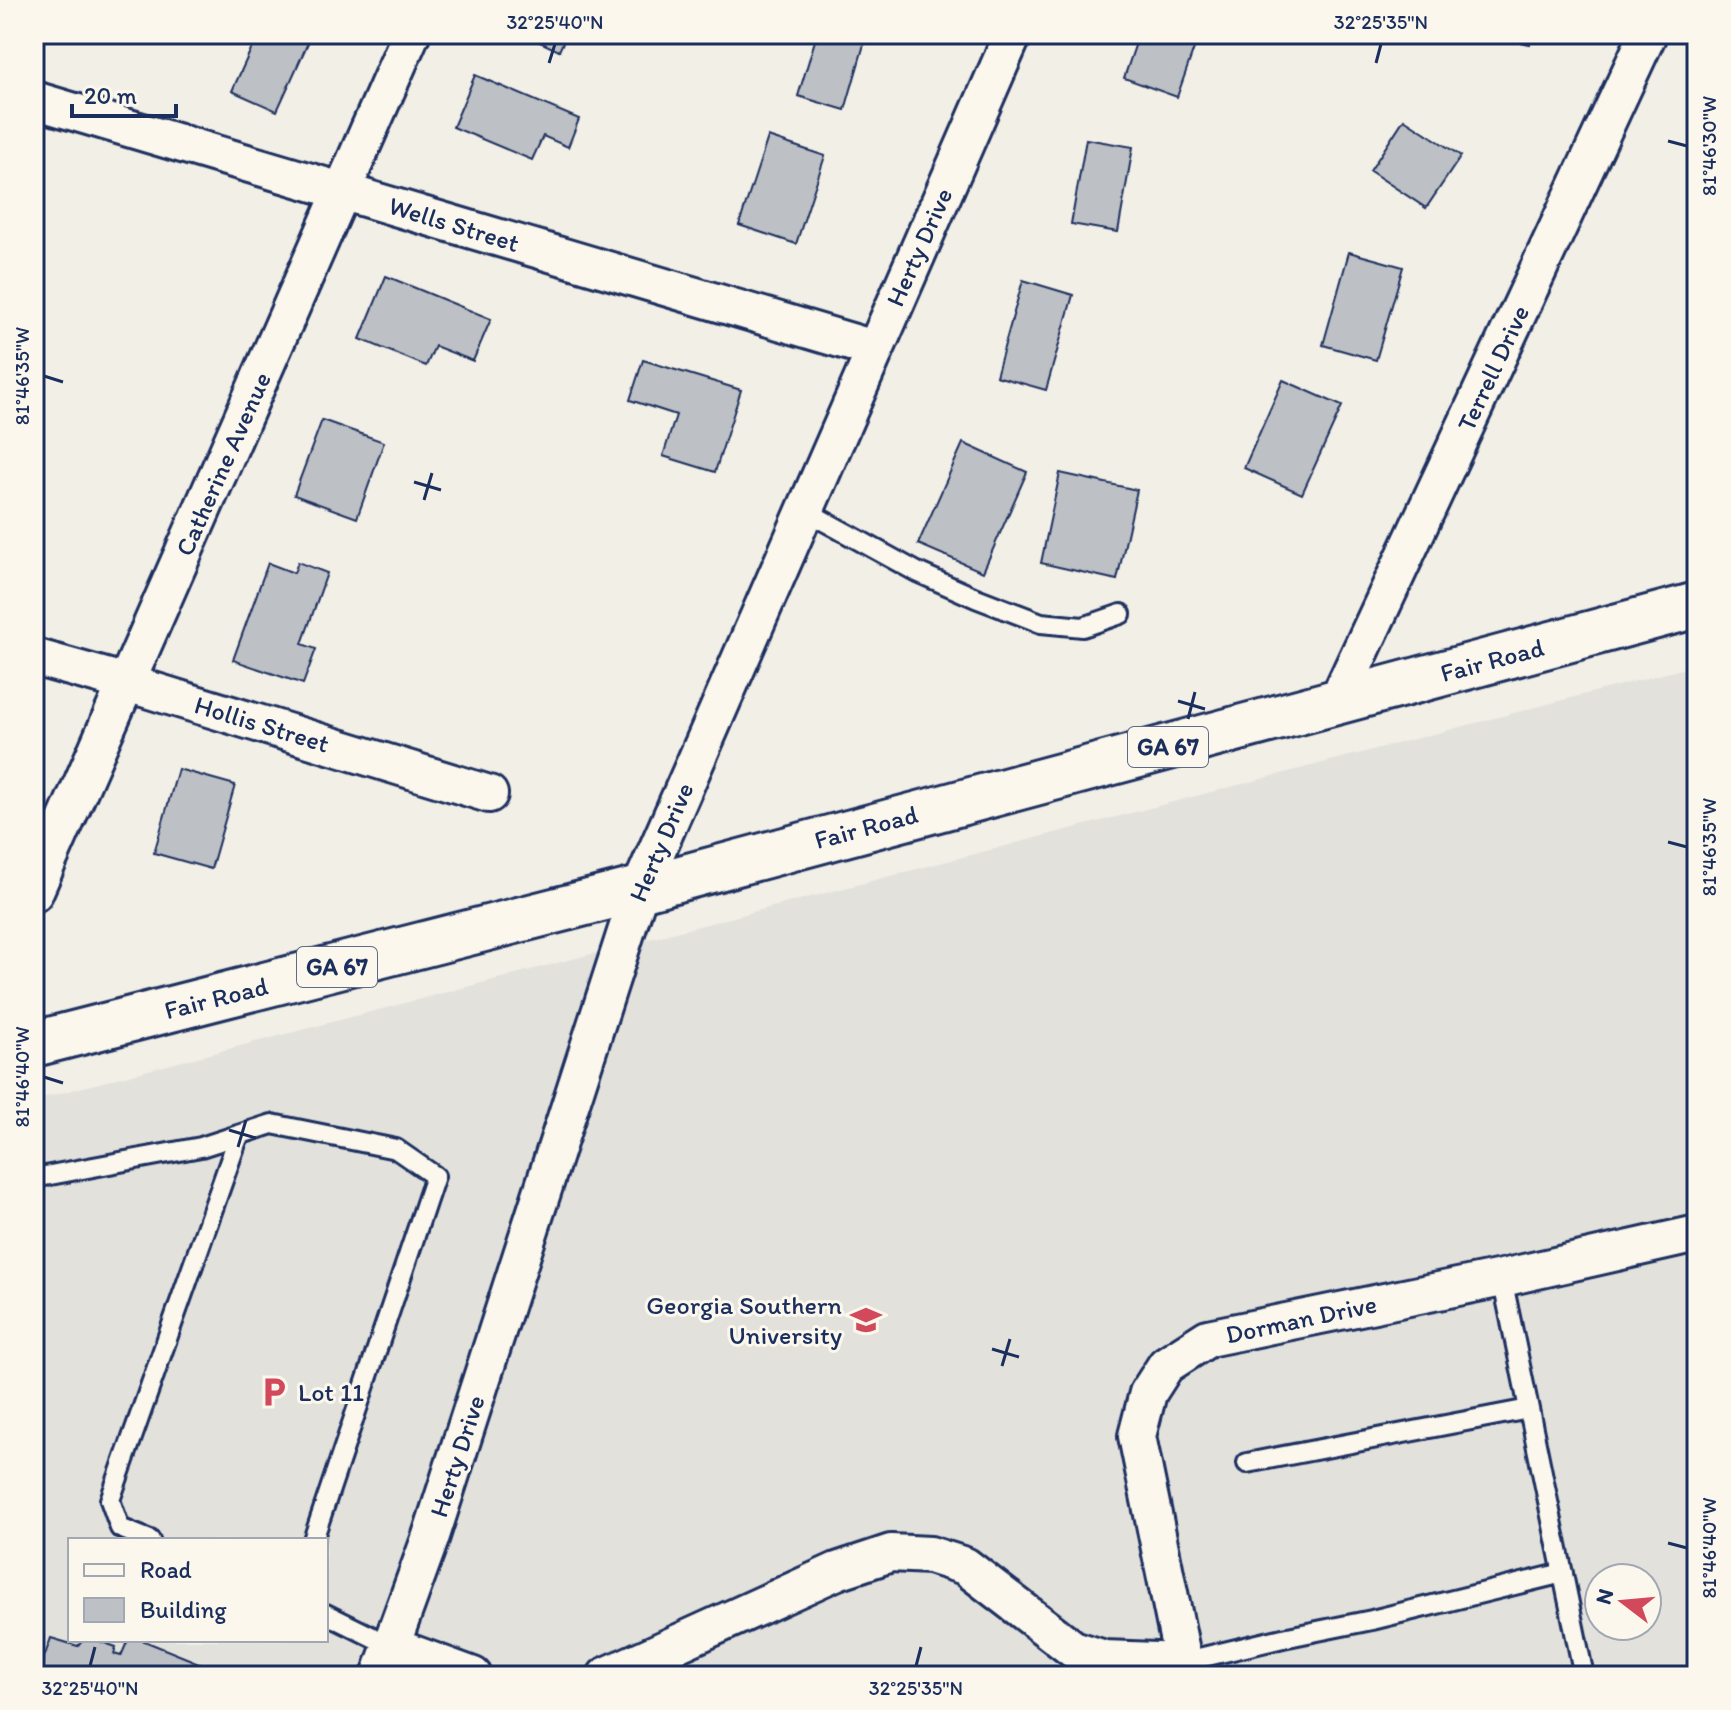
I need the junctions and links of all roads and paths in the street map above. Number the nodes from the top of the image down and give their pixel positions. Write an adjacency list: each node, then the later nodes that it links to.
1 (411, 34): 5 (street, Catherine Avenue)
2 (1013, 34): 6 (street, Herty Drive)
3 (1648, 34): 12 (street, Terrell Drive)
4 (34, 100): 5 (street, Wells Street)
5 (342, 190): 6 (street, Wells Street); 11 (street, Catherine Avenue)
6 (874, 349): 7 (street, Herty Drive)
7 (804, 510): 9 (lane); 14 (street, Herty Drive)
8 (1697, 605): 12 (main road, Fair Road / GA 67)
9 (1121, 614)
10 (34, 657): 11 (street, Hollis Street)
11 (127, 683): 13 (street, Hollis Street); 15 (street, Catherine Avenue)
12 (1337, 702): 14 (main road, Fair Road / GA 67)
13 (489, 794)
14 (640, 889): 16 (main road, Fair Road / GA 67); 27 (street, Herty Drive)
15 (34, 893)
16 (34, 1044)
17 (239, 1135): 18 (lane); 23 (lane); 24 (lane)
18 (34, 1178)
19 (1697, 1234): 20 (street, Dorman Drive)
20 (1502, 1278): 21 (lane); 28 (street, Dorman Drive)
21 (1529, 1409): 22 (lane); 25 (lane)
22 (1247, 1463)
23 (145, 1538)
24 (314, 1538)
25 (1563, 1573): 28 (lane); 31 (lane)
26 (328, 1616): 27 (lane)
27 (386, 1661): 29 (street)
28 (1184, 1669): 30 (street)
29 (473, 1676)
30 (606, 1676)
31 (1584, 1676)

